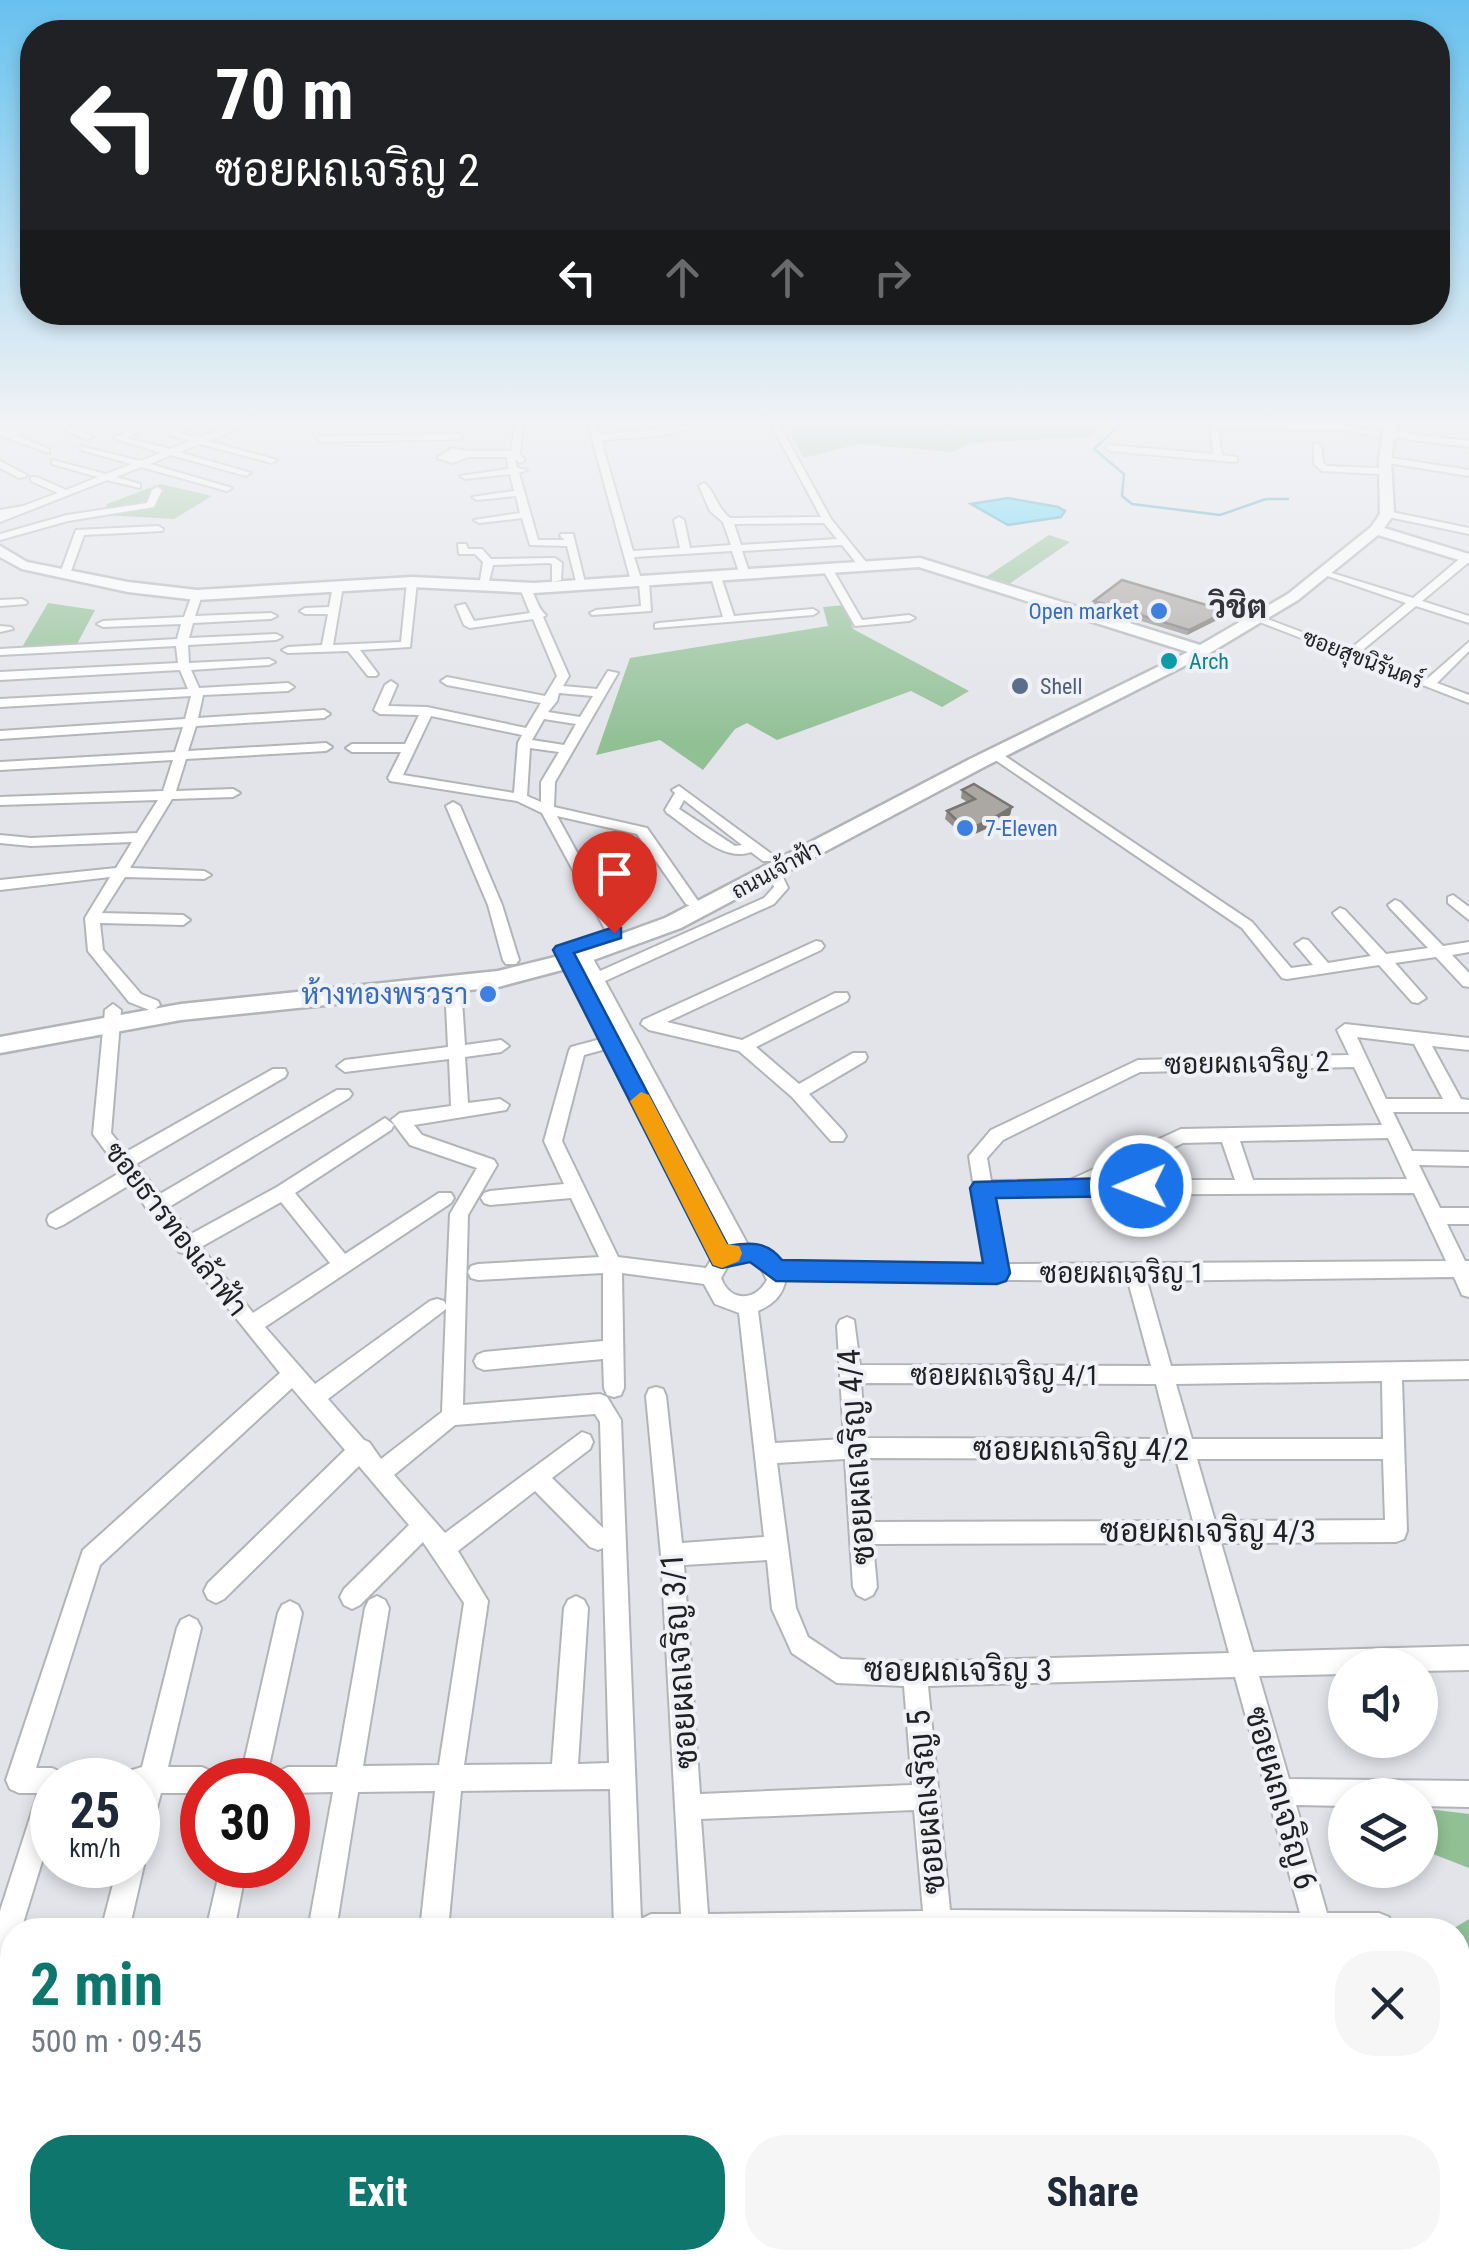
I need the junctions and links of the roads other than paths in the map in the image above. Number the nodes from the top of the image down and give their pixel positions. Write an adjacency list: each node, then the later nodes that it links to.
1 (25, 530): 12 (street)
2 (136, 530): 23 (street)
3 (534, 530): 11 (street)
4 (536, 530): 11 (street)
5 (622, 530): 18 (street)
6 (681, 530): 17 (street)
7 (731, 530): 15 (street)
8 (835, 530): 13 (street)
9 (1369, 530): 57 (main road, ถนนเจ้าฟ้า)
10 (1376, 530): 19 (main road); 24 (main road, ถนนเจ้าฟ้า)
11 (538, 536): 31 (street)
12 (0, 537)
13 (844, 542): 15 (street); 21 (street)
14 (462, 546): 20 (street)
15 (738, 548): 17 (street); 25 (street)
16 (0, 550): 23 (main road)
17 (686, 551): 18 (street)
18 (629, 554): 28 (street)
19 (1468, 558): 35 (street)
20 (488, 562): 27 (street); 30 (street)
21 (866, 568): 22 (main road); 57 (main road)
22 (828, 570): 25 (main road); 45 (street)
23 (66, 572): 34 (main road)
24 (1326, 572): 35 (street); 47 (main road, ถนนเจ้าฟ้า)
25 (745, 576): 26 (main road)
26 (716, 577): 28 (main road); 46 (street)
27 (556, 580)
28 (640, 581): 31 (main road); 42 (street)
29 (412, 582): 30 (main road); 32 (main road); 55 (street)
30 (483, 585): 33 (main road)
31 (582, 585): 33 (main road)
32 (338, 586): 34 (main road); 39 (street)
33 (525, 588): 44 (street)
34 (197, 595): 48 (street)
35 (1414, 601): 49 (street); 60 (street)
36 (22, 602): 37 (street)
37 (0, 603)
38 (461, 606): 44 (street)
39 (334, 610): 40 (street); 56 (street)
40 (305, 611)
41 (813, 612): 46 (street)
42 (596, 613)
43 (271, 616): 48 (street)
44 (540, 616): 72 (street)
45 (909, 618)
46 (728, 619): 51 (street)
47 (1258, 619): 57 (main road, ถนนเจ้าฟ้า); 60 (street, ซอยสุขนิรันดร์)
48 (188, 620): 50 (street); 53 (street)
49 (1469, 620)
50 (103, 624)
51 (659, 626)
52 (276, 637): 53 (street)
53 (180, 643): 59 (street); 62 (street)
54 (1469, 645): 67 (street)
55 (351, 647): 56 (street); 64 (street)
56 (326, 648): 58 (street)
57 (1194, 649): 86 (main road, ถนนเจ้าฟ้า); 98 (main road, ถนนเจ้าฟ้า)
58 (288, 650)
59 (0, 652)
60 (1351, 654): 67 (street, ซอยสุขนิรันดร์)
61 (269, 662): 62 (street)
62 (182, 666): 65 (street); 70 (street)
63 (612, 673): 71 (street)
64 (372, 674)
65 (0, 676)
66 (447, 681): 72 (street)
67 (1429, 684): 73 (street, ซอยสุขนิรันดร์)
68 (390, 685): 75 (street)
69 (288, 687): 70 (street)
70 (195, 692): 74 (street); 79 (street)
71 (601, 693): 72 (street); 78 (street)
72 (555, 695): 77 (street)
73 (1469, 698)
74 (0, 703)
75 (428, 711): 81 (street); 84 (street)
76 (324, 714): 79 (street)
77 (543, 715): 78 (street); 81 (street)
78 (584, 721): 85 (street)
79 (188, 725): 80 (street); 87 (street)
80 (0, 735)
81 (528, 738): 85 (street); 92 (street)
82 (326, 747): 87 (street)
83 (352, 748): 84 (street)
84 (408, 748): 92 (street)
85 (567, 750): 95 (street)
86 (996, 754): 98 (main road, ถนนเจ้าฟ้า); 117 (street)
87 (180, 756): 88 (street); 91 (street)
88 (0, 766)
89 (681, 791): 98 (street)
90 (233, 792): 91 (street)
91 (169, 793): 93 (street); 97 (street)
92 (520, 798): 95 (street)
93 (0, 801)
94 (453, 806): 116 (street)
95 (547, 810): 103 (street); 109 (street)
96 (4, 837): 97 (street)
97 (142, 837): 99 (street)
98 (765, 858): 103 (main road, ถนนเจ้าฟ้า); 114 (main road, ถนนเจ้าฟ้า); 118 (street)
99 (117, 872): 100 (street); 101 (street); 107 (street)
100 (204, 875)
101 (0, 886)
102 (1453, 900): 106 (street)
103 (691, 901): 109 (main road, ถนนเจ้าฟ้า)
104 (1395, 905): 113 (street)
105 (1340, 912): 115 (street)
106 (1469, 915)
107 (92, 918): 108 (street); 123 (street)
108 (183, 920)
109 (614, 933): 114 (main road, ถนนเจ้าฟ้า)
110 (1302, 944): 117 (street)
111 (816, 946): 125 (street)
112 (1469, 946): 113 (street)
113 (1437, 950): 115 (street); 119 (street)
114 (573, 953): 116 (main road, ถนนเจ้าฟ้า); 118 (street); 120 (main road, ถนนเจ้าฟ้า); 127 (street)
115 (1380, 958): 117 (street); 122 (street)
116 (511, 960): 123 (main road, ถนนเจ้าฟ้า)
117 (1323, 967)
118 (596, 979): 127 (street)
119 (1469, 982)
120 (454, 985): 124 (main road, ถนนเจ้าฟ้า); 133 (street)
121 (841, 998): 132 (street)
122 (1418, 998)
123 (152, 1005): 124 (main road, ถนนเจ้าฟ้า)
124 (112, 1017): 126 (main road, ถนนเจ้าฟ้า); 129 (main road, ถนนเจ้าฟ้า); 150 (street, ซอยธารทองเล้าฟ้า)
125 (650, 1024): 127 (street); 132 (street)
126 (0, 1031)
127 (619, 1038): 155 (street); 164 (street); 165 (street)
128 (1419, 1038): 130 (street); 135 (street, ซอยผถเจริญ 2); 142 (street)
129 (0, 1044)
130 (1469, 1044)
131 (501, 1046): 133 (street)
132 (744, 1046): 138 (street)
133 (457, 1051): 136 (street); 143 (street)
134 (859, 1057): 138 (street)
135 (1360, 1060): 141 (street, ซอยผถเจริญ 2); 153 (street, ซอยผถเจริญ 2)
136 (345, 1066)
137 (279, 1074): 150 (street)
138 (798, 1093): 147 (street)
139 (343, 1094): 159 (street)
140 (500, 1105): 143 (street)
141 (1382, 1105): 142 (street); 145 (street, ซอยผถเจริญ 2)
142 (1462, 1106)
143 (460, 1109): 235 (street)
144 (386, 1125): 156 (street)
145 (1394, 1132): 146 (street); 148 (street, ซอยผถเจริญ 2)
146 (1228, 1133): 151 (street); 154 (street)
147 (837, 1136)
148 (1406, 1158): 149 (street); 152 (street, ซอยผถเจริญ 2)
149 (1469, 1158)
150 (128, 1168): 159 (street, ซอยธารทองเล้าฟ้า); 162 (street)
151 (1246, 1185): 152 (street); 154 (street)
152 (1420, 1186): 160 (street, ซอยผถเจริญ 2)
153 (982, 1188): 154 (street); 171 (street, ซอยผถเจริญ 2)
154 (1072, 1188)
155 (576, 1190): 158 (street); 167 (street)
156 (283, 1192): 163 (street); 166 (street)
157 (445, 1198): 166 (street)
158 (490, 1198)
159 (155, 1206): 163 (street, ซอยธารทองเล้าฟ้า)
160 (1434, 1216): 161 (street); 168 (street, ซอยผถเจริญ 2)
161 (1469, 1216)
162 (56, 1220)
163 (186, 1246): 177 (street, ซอยธารทองเล้าฟ้า)
164 (742, 1251): 165 (street); 169 (street)
165 (722, 1258): 173 (street)
166 (341, 1263): 177 (street)
167 (612, 1264): 170 (street); 173 (street); 179 (street)
168 (1464, 1269): 172 (street, ซอยผถเจริญ 1); 174 (street)
169 (776, 1270): 171 (street, ซอยผถเจริญ 1); 175 (street)
170 (478, 1272)
171 (997, 1273): 172 (street, ซอยผถเจริญ 1)
172 (1135, 1273): 185 (street)
173 (711, 1277): 175 (street)
174 (1469, 1289)
175 (748, 1306): 195 (street, ซอยผถเจริญ 3)
176 (437, 1307): 188 (street)
177 (251, 1325): 183 (street, ซอยธารทองเล้าฟ้า)
178 (846, 1326): 184 (street, ซอยผถเจริญ 4/4)
179 (610, 1348): 180 (street); 186 (street)
180 (484, 1361)
181 (1469, 1370): 182 (street, ซอยผถเจริญ 4/1)
182 (1392, 1372): 185 (street, ซอยผถเจริญ 4/1); 194 (street, ซอยผถเจริญ 4/3)
183 (293, 1374): 188 (street, ซอยธารทองเล้าฟ้า); 222 (street)
184 (849, 1374): 185 (street, ซอยผถเจริญ 4/1); 191 (street, ซอยผถเจริญ 4/4)
185 (1162, 1376): 193 (street)
186 (614, 1388)
187 (656, 1396): 204 (street, ซอยผถเจริญ 3/1)
188 (314, 1397): 192 (street, ซอยธารทองเล้าฟ้า)
189 (447, 1420): 196 (street)
190 (582, 1442): 197 (street)
191 (854, 1448): 193 (street, ซอยผถเจริญ 4/2); 195 (street, ซอยผถเจริญ 4/2); 200 (street, ซอยผถเจริญ 4/4)
192 (360, 1449): 196 (street, ซอยธารทองเล้าฟ้า); 206 (street)
193 (1185, 1449): 194 (street, ซอยผถเจริญ 4/2); 199 (street)
194 (1393, 1449): 199 (street, ซอยผถเจริญ 4/3)
195 (768, 1453): 203 (street, ซอยผถเจริญ 3)
196 (380, 1473): 198 (street, ซอยธารทองเล้าฟ้า)
197 (536, 1476): 201 (street); 202 (street)
198 (424, 1526): 202 (street, ซอยธารทองเล้าฟ้า); 207 (street)
199 (1205, 1530): 200 (street, ซอยผถเจริญ 4/3); 213 (street)
200 (861, 1533): 205 (street, ซอยผถเจริญ 4/4)
201 (598, 1539)
202 (443, 1548): 221 (street, ซอยธารทองเล้าฟ้า)
203 (776, 1548): 204 (street); 214 (street, ซอยผถเจริญ 3)
204 (672, 1555): 226 (street, ซอยผถเจริญ 3/1)
205 (865, 1587)
206 (216, 1591)
207 (352, 1597)
208 (377, 1608): 220 (street)
209 (576, 1608): 218 (street)
210 (290, 1613): 216 (street)
211 (189, 1628): 215 (street)
212 (1469, 1658): 213 (street, ซอยผถเจริญ 3)
213 (1244, 1665): 214 (street, ซอยผถเจริญ 3); 223 (street, ซอยผถเจริญ 6)
214 (915, 1674): 225 (street, ซอยผถเงริญ 5)
215 (151, 1758)
216 (258, 1758)
217 (612, 1776): 218 (street)
218 (564, 1777): 221 (street)
219 (310, 1780): 220 (street)
220 (349, 1781): 221 (street); 233 (street)
221 (449, 1781): 234 (street)
222 (30, 1782)
223 (1278, 1792): 224 (street); 238 (street, ซอยผถเจริญ 6)
224 (1469, 1794)
225 (924, 1797): 226 (street); 237 (street, ซอยผถเงริญ 5)
226 (689, 1807): 236 (street, ซอยผถเจริญ 3/1)
227 (30, 1856): 230 (street)
228 (125, 1888): 231 (street)
229 (229, 1888): 232 (street)
230 (11, 1918)
231 (118, 1918)
232 (223, 1918)
233 (324, 1918)
234 (435, 1918)
235 (639, 1918)
236 (695, 1918)
237 (937, 1918)
238 (1314, 1918)

